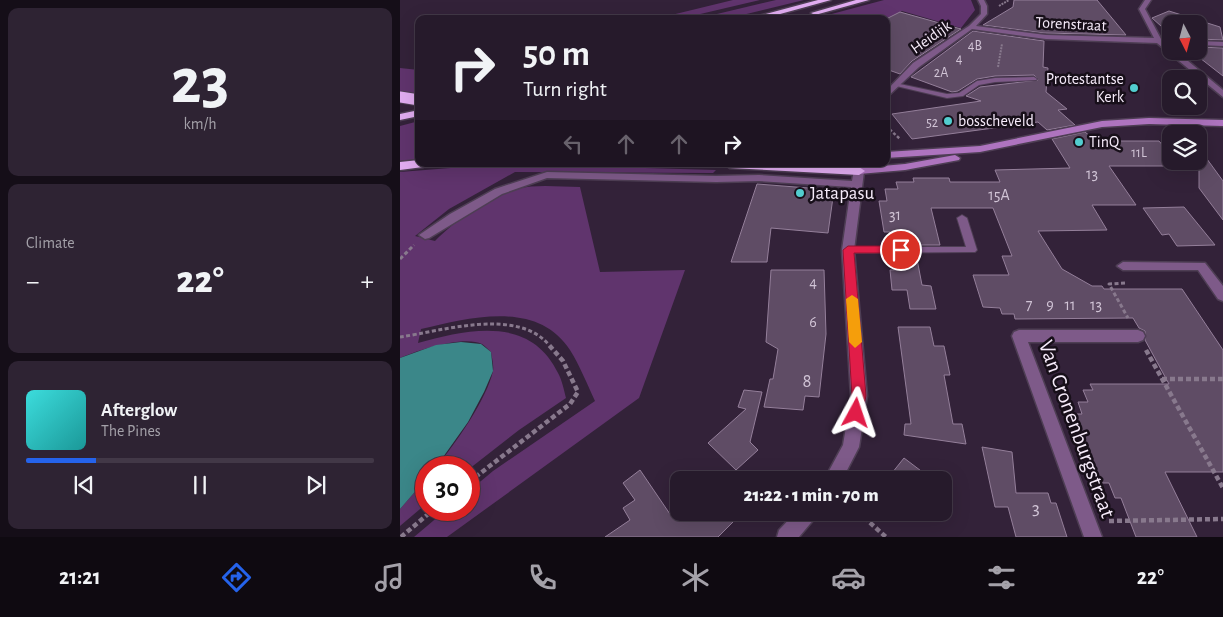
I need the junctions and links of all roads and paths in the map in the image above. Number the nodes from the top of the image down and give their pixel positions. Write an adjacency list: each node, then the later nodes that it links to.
1 (827, 0): 6 (highway)
2 (865, 0): 5 (highway)
3 (981, 0): 7 (street, Heidijk)
4 (1148, 0): 9 (street)
5 (810, 14)
6 (767, 15)
7 (971, 27): 8 (street, Torenstraat); 14 (street, Heidijk)
8 (1004, 33): 9 (street, Torenstraat); 13 (path)
9 (1159, 41): 16 (street)
10 (1208, 43): 11 (street)
11 (1223, 44)
12 (1034, 79): 13 (lane)
13 (995, 80): 14 (lane)
14 (895, 85): 15 (street, Heidijk)
15 (890, 91)
16 (1223, 94)
17 (400, 97): 18 (highway, bridge)
18 (415, 99)
19 (415, 101): 20 (highway)
20 (400, 104)
21 (415, 114): 22 (highway)
22 (400, 117)
23 (1223, 123): 24 (main road)
24 (980, 149): 25 (main road); 28 (main road)
25 (890, 155)
26 (415, 164): 27 (highway)
27 (400, 166)
28 (860, 167): 29 (street)
29 (856, 184): 31 (street); 32 (street)
30 (962, 218): 32 (lane)
31 (425, 235)
32 (848, 250): 39 (street)
33 (1123, 266): 34 (street); 36 (path)
34 (1223, 296)
35 (400, 336): 40 (path)
36 (1138, 336): 37 (path); 46 (street, Van Cronenburgstraat)
37 (1162, 379): 38 (path); 41 (path)
38 (1223, 379)
39 (838, 471)
40 (480, 474)
41 (1223, 488)
42 (1223, 519): 46 (path)
43 (420, 521): 47 (path)
44 (801, 521): 48 (street)
45 (868, 521): 49 (path)
46 (1087, 521): 50 (street, Van Cronenburgstraat)
47 (401, 537)
48 (786, 537)
49 (886, 537)
50 (1093, 537)

